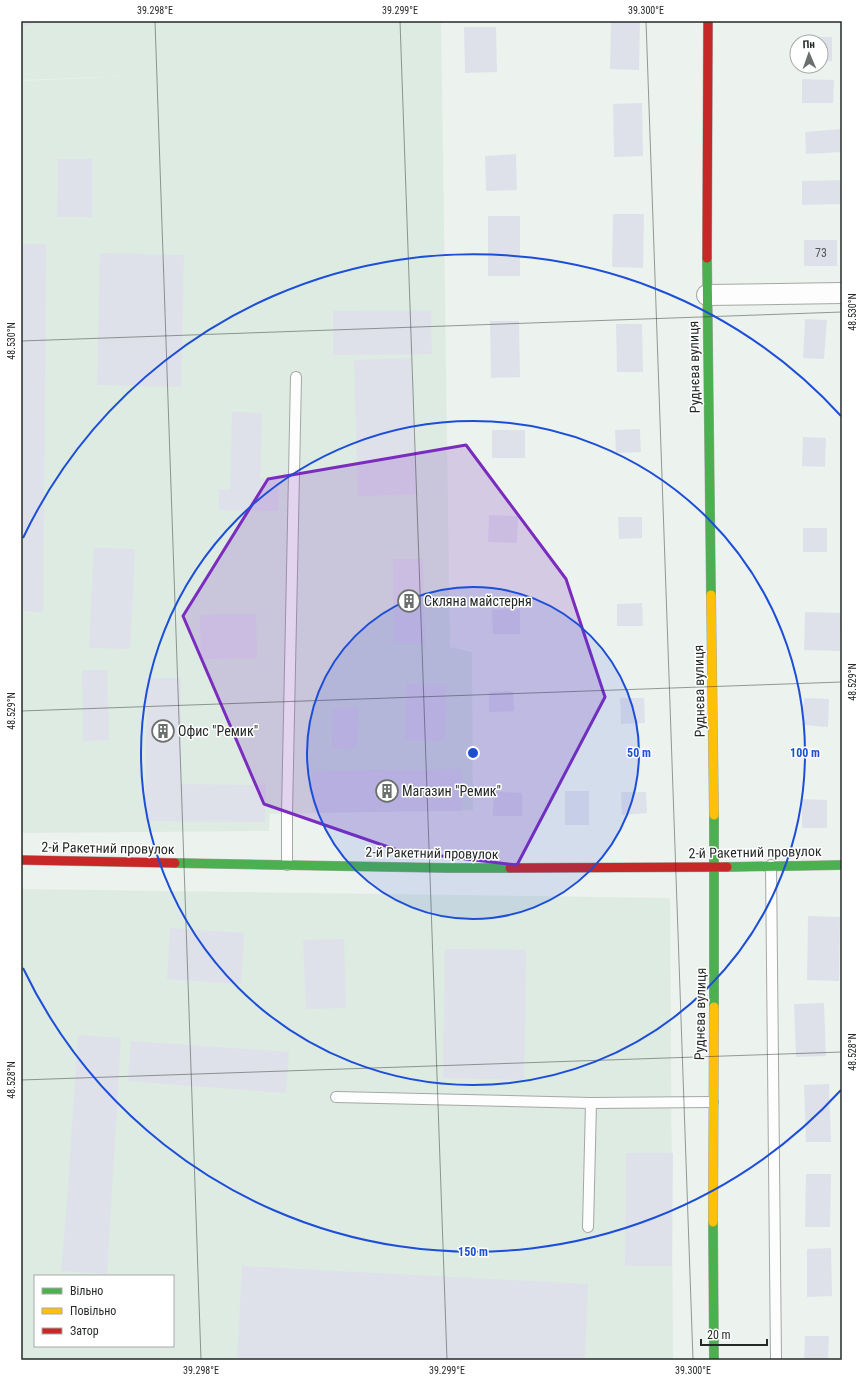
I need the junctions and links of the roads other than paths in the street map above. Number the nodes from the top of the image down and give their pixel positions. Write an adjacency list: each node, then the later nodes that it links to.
1 (708, 21): 3 (street, Руднєва вулиця)
2 (842, 294): 3 (street)
3 (706, 295): 9 (street, Руднєва вулиця)
4 (296, 377): 6 (lane)
5 (21, 860): 6 (street, 2-й Ракетний провулок)
6 (287, 865): 9 (street, 2-й Ракетний провулок)
7 (771, 865): 8 (street, 2-й Ракетний провулок); 9 (street, 2-й Ракетний провулок); 15 (lane)
8 (842, 865)
9 (715, 867): 11 (street, Руднєва вулиця)
10 (336, 1097): 12 (lane)
11 (713, 1102): 12 (lane); 14 (street, Руднєва вулиця)
12 (591, 1103): 13 (lane)
13 (588, 1227)
14 (714, 1360)
15 (776, 1360)

